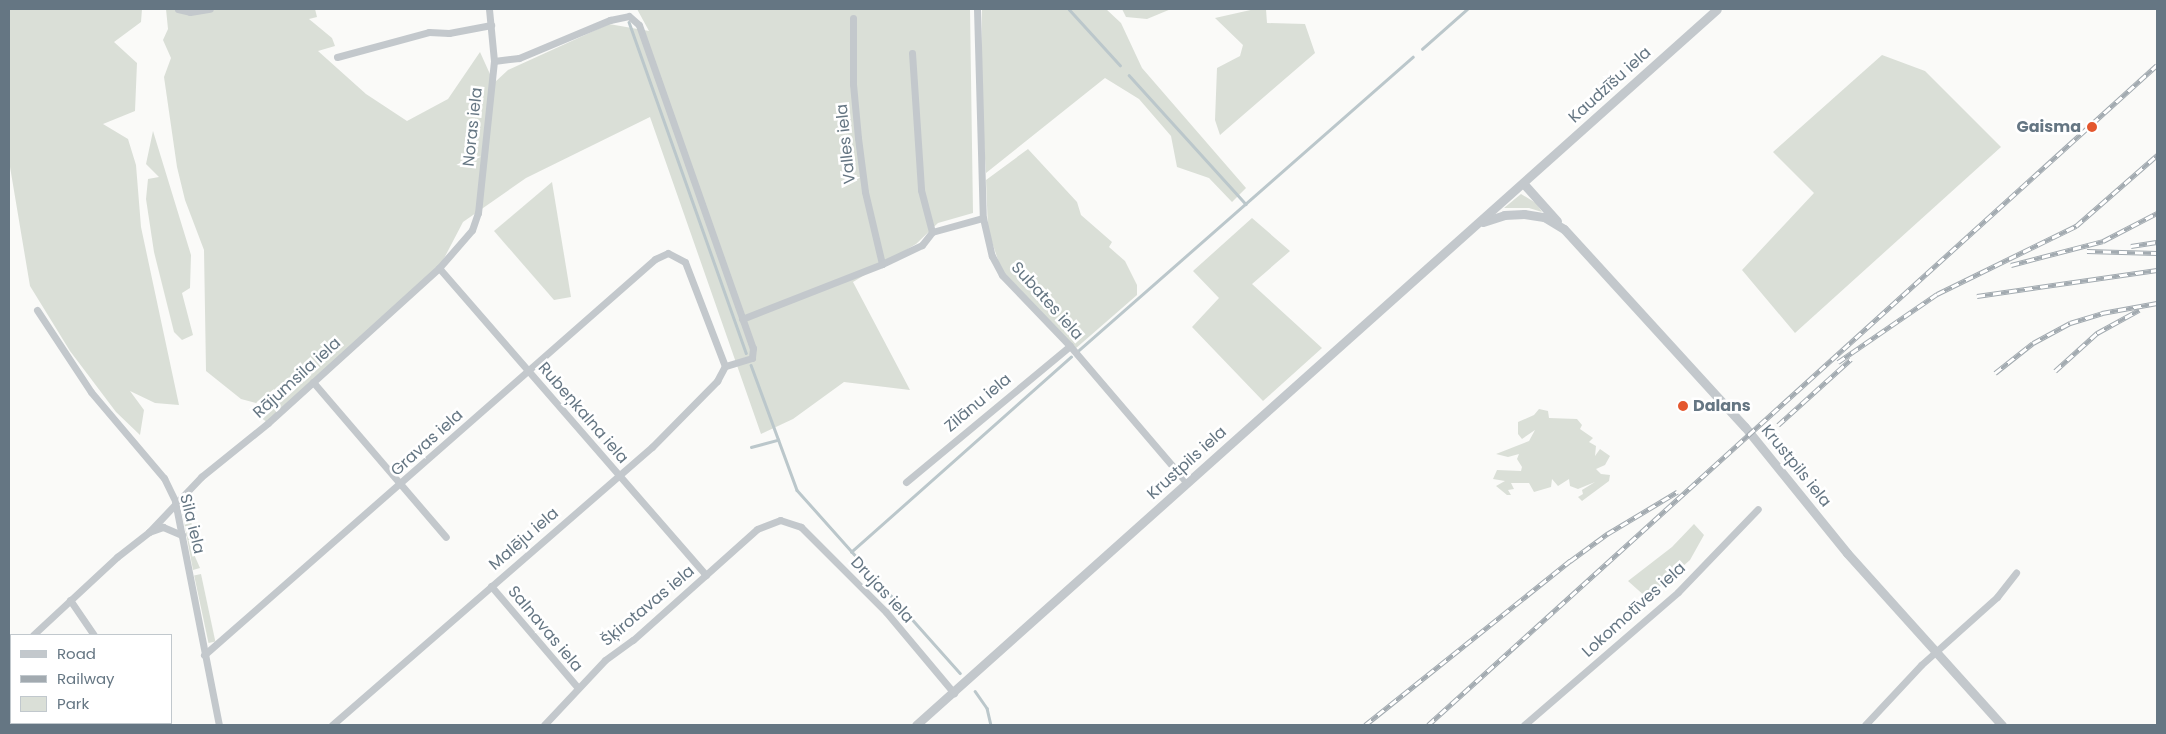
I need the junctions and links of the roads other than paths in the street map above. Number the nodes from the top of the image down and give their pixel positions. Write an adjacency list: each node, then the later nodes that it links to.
1 (178, 9): 2 (street)
2 (210, 9)
3 (488, 9): 7 (street, Noras iela)
4 (977, 9): 12 (street, Subates iela)
5 (1717, 9): 11 (street, Kaudzīšu iela)
6 (853, 18): 17 (street, Valles iela)
7 (491, 25): 9 (street); 10 (street, Noras iela)
8 (912, 53): 15 (street)
9 (337, 58)
10 (494, 61): 16 (street, Noras iela); 20 (street)
11 (1523, 183): 13 (street, Krustpils iela); 14 (street)
12 (983, 218): 15 (street); 21 (street, Subates iela)
13 (1478, 224): 14 (street, Krustpils iela); 27 (street, Krustpils iela)
14 (1564, 229): 41 (street, Krustpils iela)
15 (932, 232): 17 (street)
16 (462, 244): 18 (street, Rājumsila iela)
17 (882, 264): 20 (street)
18 (440, 268): 23 (street, Rubeņkalna iela); 24 (street, Rājumsila iela)
19 (37, 310): 29 (street, Sila iela)
20 (742, 319): 22 (street)
21 (1070, 346): 26 (street, Zilānu iela); 27 (street, Subates iela)
22 (724, 366): 23 (street, Gravas iela); 25 (street, Malēju iela)
23 (528, 371): 25 (street, Rubeņkalna iela); 28 (street, Gravas iela)
24 (313, 382): 28 (street); 29 (street, Rājumsila iela)
25 (618, 475): 36 (street, Rubeņkalna iela); 37 (street, Malēju iela)
26 (906, 482)
27 (1187, 483): 44 (street, Krustpils iela)
28 (401, 484): 34 (street); 42 (street, Gravas iela)
29 (176, 501): 32 (street, Rājumsila iela); 33 (street, Sila iela)
30 (1758, 509): 49 (street, Lokomotīves iela)
31 (780, 520): 36 (street, Šķirotavas iela); 44 (street, Drujas iela)
32 (149, 532): 33 (street); 38 (street, Rājumsila iela)
33 (182, 535): 42 (street, Sila iela)
34 (446, 537)
35 (2016, 573): 41 (street)
36 (706, 576): 43 (street, Šķirotavas iela)
37 (491, 586): 43 (street, Salnavas iela); 46 (street, Malēju iela)
38 (70, 600): 39 (street, Rājumsila iela); 40 (street)
39 (34, 634)
40 (93, 634)
41 (1936, 653): 50 (street); 51 (street, Krustpils iela)
42 (204, 655): 45 (street, Sila iela)
43 (578, 688): 47 (street, Šķirotavas iela)
44 (954, 693): 48 (street, Krustpils iela)
45 (219, 725)
46 (332, 725)
47 (544, 725)
48 (916, 725)
49 (1524, 725)
50 (1865, 725)
51 (2002, 725)

